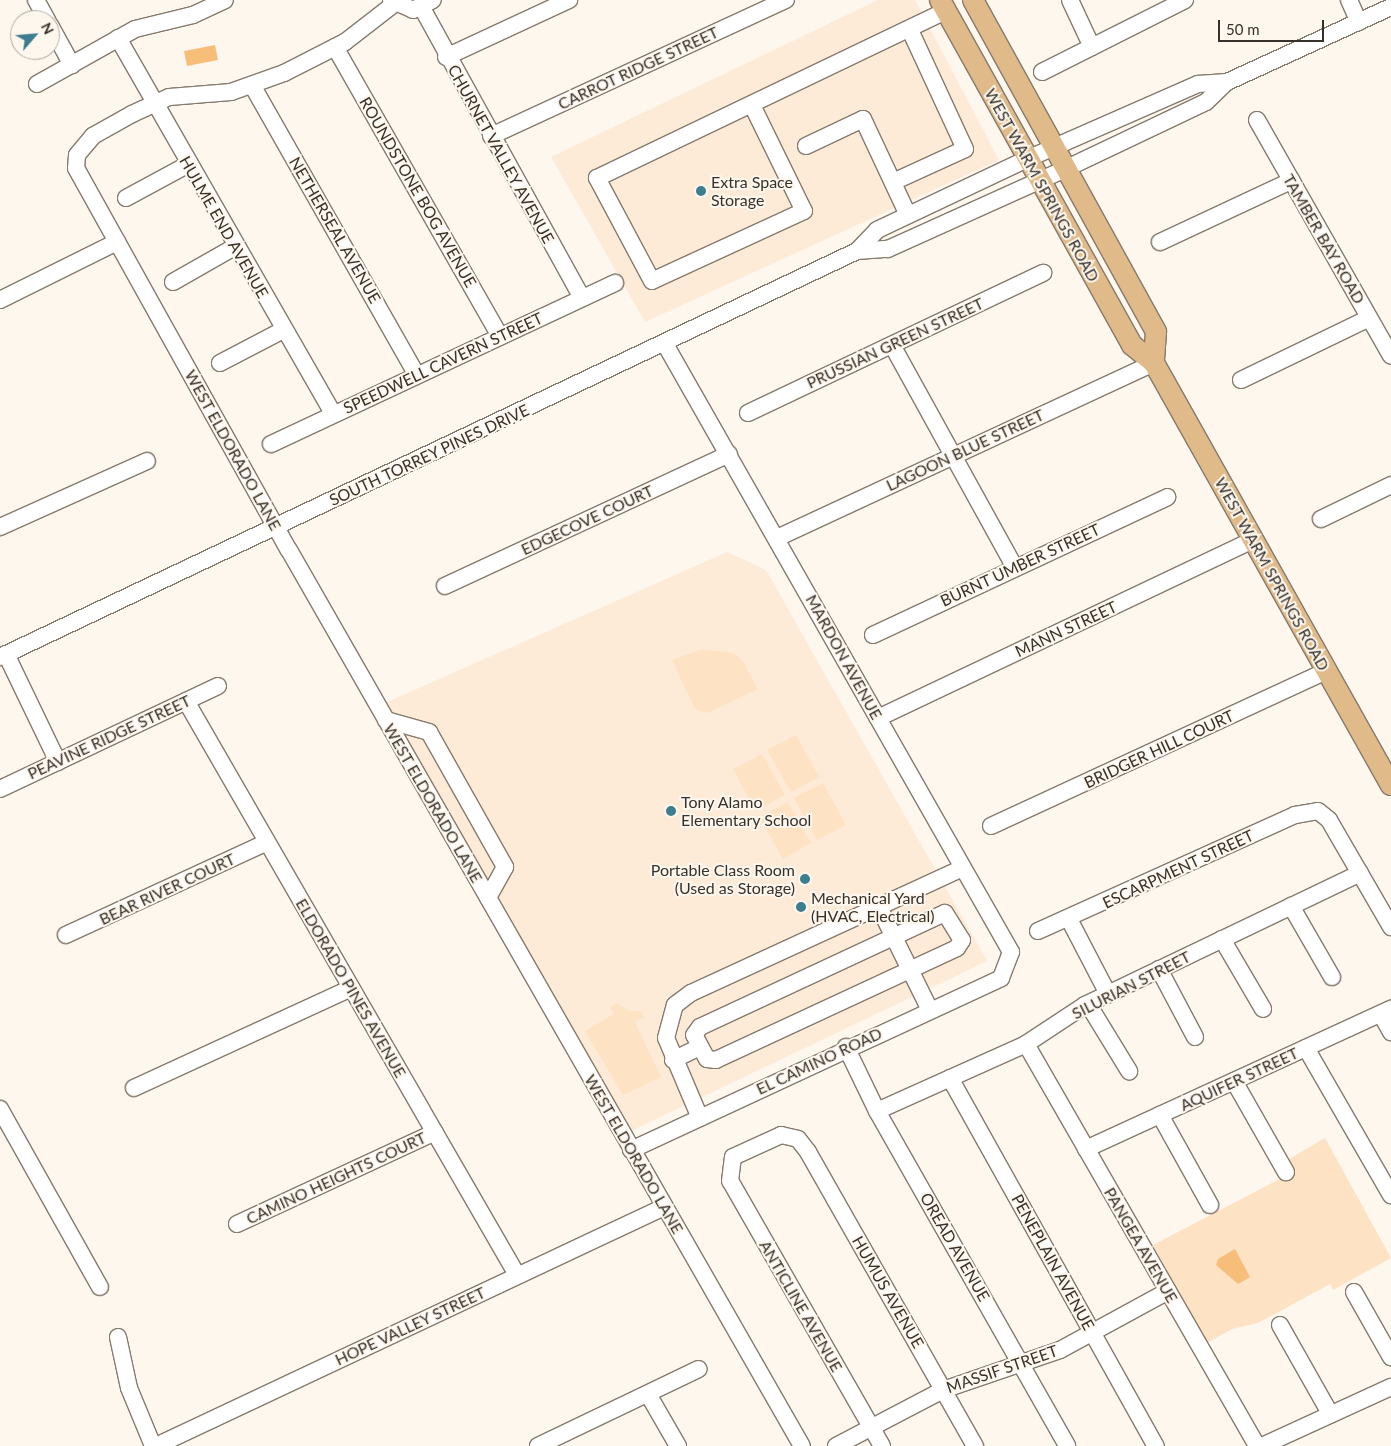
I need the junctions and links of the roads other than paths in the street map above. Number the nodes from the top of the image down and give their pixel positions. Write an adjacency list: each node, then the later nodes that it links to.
1 (225, 0): 14 (street)
2 (569, 0): 18 (street)
3 (786, 0): 27 (street, CARROT RIDGE STREET)
4 (973, 0): 29 (main road, WEST WARM SPRINGS ROAD)
5 (1070, 0): 17 (street)
6 (1185, 0): 17 (street)
7 (1349, 0): 12 (street)
8 (392, 2): 9 (street); 16 (street)
9 (428, 4): 18 (street, CHURNET VALLEY AVENUE)
10 (943, 5): 13 (street); 30 (main road, WEST WARM SPRINGS ROAD)
11 (1391, 7): 12 (street, SOUTH TORREY PINES DRIVE)
12 (1359, 22): 21 (street, SOUTH TORREY PINES DRIVE)
13 (910, 30): 25 (street); 35 (street)
14 (118, 38): 19 (street); 24 (street, HULME END AVENUE)
15 (60, 43): 19 (street)
16 (335, 47): 23 (street); 49 (street, ROUNDSTONE BOG AVENUE)
17 (1092, 47): 20 (street)
18 (446, 57): 27 (street, CHURNET VALLEY AVENUE)
19 (72, 65): 22 (street)
20 (1042, 72)
21 (1227, 82): 29 (street, SOUTH TORREY PINES DRIVE); 32 (street, SOUTH TORREY PINES DRIVE)
22 (37, 84)
23 (252, 85): 24 (street); 55 (street, NETHERSEAL AVENUE)
24 (154, 104): 31 (street, HULME END AVENUE); 38 (street, WEST ELDORADO LANE)
25 (752, 105): 25 (street)
26 (1257, 120): 34 (street, TAMBER BAY ROAD)
27 (491, 136): 45 (street, CHURNET VALLEY AVENUE)
28 (806, 146): 35 (street)
29 (1055, 149): 30 (street, SOUTH TORREY PINES DRIVE); 32 (main road, WEST WARM SPRINGS ROAD)
30 (1027, 159): 33 (main road, WEST WARM SPRINGS ROAD); 37 (street, SOUTH TORREY PINES DRIVE)
31 (189, 164): 36 (street); 40 (street, HULME END AVENUE)
32 (1065, 169): 33 (street, SOUTH TORREY PINES DRIVE); 54 (main road, WEST WARM SPRINGS ROAD)
33 (1038, 178): 41 (street, SOUTH TORREY PINES DRIVE); 54 (main road, WEST WARM SPRINGS ROAD)
34 (1291, 181): 39 (street); 47 (street, TAMBER BAY ROAD)
35 (893, 182): 37 (street)
36 (126, 198)
37 (908, 215): 41 (street, SOUTH TORREY PINES DRIVE)
38 (117, 242): 46 (street); 67 (street, WEST ELDORADO LANE)
39 (1160, 242)
40 (236, 246): 43 (street); 48 (street, HULME END AVENUE)
41 (857, 251): 50 (street, SOUTH TORREY PINES DRIVE)
42 (1043, 273): 51 (street, PRUSSIAN GREEN STREET)
43 (173, 282)
44 (615, 283): 45 (street, SPEEDWELL CAVERN STREET)
45 (582, 298): 49 (street, SPEEDWELL CAVERN STREET)
46 (0, 300)
47 (1369, 318): 52 (street, TAMBER BAY ROAD); 56 (street)
48 (283, 330): 53 (street); 58 (street, HULME END AVENUE)
49 (500, 336): 55 (street, SPEEDWELL CAVERN STREET)
50 (665, 344): 60 (street, MARDON AVENUE); 67 (street, SOUTH TORREY PINES DRIVE)
51 (892, 345): 57 (street, PRUSSIAN GREEN STREET); 61 (street)
52 (1391, 356)
53 (220, 363)
54 (1154, 363): 61 (street, LAGOON BLUE STREET); 69 (main road, WEST WARM SPRINGS ROAD)
55 (417, 375): 58 (street, SPEEDWELL CAVERN STREET)
56 (1241, 380)
57 (748, 413)
58 (333, 414): 59 (street, SPEEDWELL CAVERN STREET)
59 (271, 444)
60 (729, 454): 68 (street, MARDON AVENUE); 71 (street, EDGECOVE COURT)
61 (954, 456): 68 (street, LAGOON BLUE STREET); 70 (street)
62 (147, 461): 66 (street)
63 (1391, 485): 65 (street)
64 (1167, 497): 70 (street, BURNT UMBER STREET)
65 (1320, 519)
66 (0, 527)
67 (276, 527): 73 (street, SOUTH TORREY PINES DRIVE); 78 (street, WEST ELDORADO LANE)
68 (777, 538): 77 (street, MARDON AVENUE)
69 (1253, 540): 74 (main road, WEST WARM SPRINGS ROAD); 77 (street, MANN STREET)
70 (1014, 566): 72 (street, BURNT UMBER STREET)
71 (445, 586)
72 (873, 634)
73 (3, 655): 79 (street)
74 (1326, 671): 80 (main road, WEST WARM SPRINGS ROAD); 82 (street, BRIDGER HILL COURT)
75 (218, 686): 76 (street, PEAVINE RIDGE STREET)
76 (186, 701): 79 (street, PEAVINE RIDGE STREET); 83 (street, ELDORADO PINES AVENUE)
77 (878, 718): 84 (street, MARDON AVENUE)
78 (386, 720): 86 (street, WEST ELDORADO LANE); 86 (street)
79 (58, 762): 81 (street, PEAVINE RIDGE STREET)
80 (1391, 785)
81 (0, 789)
82 (991, 826)
83 (267, 842): 92 (street, BEAR RIVER COURT); 99 (street, ELDORADO PINES AVENUE)
84 (962, 868): 88 (street); 97 (street, MARDON AVENUE)
85 (1360, 873): 87 (street, SILURIAN STREET); 89 (street, ESCARPMENT STREET); 90 (street)
86 (488, 898): 122 (street, WEST ELDORADO LANE)
87 (1291, 906): 94 (street, SILURIAN STREET); 98 (street)
88 (879, 907): 93 (street); 111 (street)
89 (1069, 919): 91 (street, ESCARPMENT STREET); 100 (street)
90 (1391, 927)
91 (1038, 930)
92 (66, 935)
93 (893, 936): 96 (street); 96 (street); 108 (street)
94 (1222, 939): 95 (street, SILURIAN STREET); 102 (street)
95 (1159, 969): 100 (street, SILURIAN STREET); 106 (street)
96 (911, 972): 103 (street); 108 (street)
97 (1006, 972): 103 (street, EL CAMINO ROAD)
98 (1332, 977)
99 (351, 988): 115 (street); 120 (street, ELDORADO PINES AVENUE)
100 (1108, 994): 101 (street, SILURIAN STREET)
101 (1088, 1004): 107 (street, SILURIAN STREET); 112 (street)
102 (1263, 1009)
103 (930, 1010): 109 (street, EL CAMINO ROAD)
104 (1386, 1011): 105 (street); 110 (street, AQUIFER STREET)
105 (1391, 1032)
106 (1195, 1037)
107 (1026, 1044): 113 (street, SILURIAN STREET); 121 (street, PANGEA AVENUE)
108 (700, 1047): 111 (street)
109 (846, 1048): 117 (street, OREAD AVENUE); 119 (street, EL CAMINO ROAD)
110 (1306, 1048): 114 (street, AQUIFER STREET); 125 (street)
111 (673, 1060): 119 (street)
112 (1129, 1071)
113 (950, 1078): 117 (street, SILURIAN STREET); 134 (street, PENEPLAIN AVENUE)
114 (1234, 1081): 118 (street, AQUIFER STREET); 124 (street)
115 (134, 1088)
116 (0, 1109): 130 (street)
117 (877, 1111): 137 (street, OREAD AVENUE)
118 (1160, 1116): 121 (street, AQUIFER STREET); 126 (street)
119 (700, 1118): 122 (street, EL CAMINO ROAD)
120 (435, 1132): 128 (street, CAMINO HEIGHTS COURT); 129 (street, ELDORADO PINES AVENUE)
121 (1086, 1149): 131 (street, PANGEA AVENUE)
122 (631, 1150): 127 (street, WEST ELDORADO LANE)
123 (730, 1163): 140 (street, HUMUS AVENUE); 143 (street, ANTICLINE AVENUE)
124 (1286, 1172)
125 (1391, 1195)
126 (1210, 1205)
127 (664, 1207): 129 (street, HOPE VALLEY STREET); 147 (street, WEST ELDORADO LANE)
128 (237, 1224)
129 (517, 1275): 144 (street, HOPE VALLEY STREET)
130 (100, 1287)
131 (1168, 1291): 134 (street, MASSIF STREET); 153 (street, PANGEA AVENUE)
132 (1354, 1292): 136 (street)
133 (1280, 1325): 142 (street)
134 (1092, 1333): 137 (street, MASSIF STREET); 152 (street, PENEPLAIN AVENUE)
135 (118, 1336): 144 (street)
136 (1391, 1357)
137 (1022, 1365): 140 (street, MASSIF STREET); 151 (street, OREAD AVENUE)
138 (699, 1369): 141 (street)
139 (1391, 1387): 142 (street)
140 (943, 1390): 143 (street, MASSIF STREET); 150 (street, HUMUS AVENUE)
141 (648, 1394): 145 (street); 146 (street)
142 (1330, 1414): 154 (street)
143 (870, 1427): 148 (street, MASSIF STREET); 149 (street, ANTICLINE AVENUE)
144 (154, 1446)
145 (538, 1446)
146 (678, 1446)
147 (802, 1446)
148 (836, 1446)
149 (882, 1446)
150 (975, 1446)
151 (1067, 1446)
152 (1156, 1446)
153 (1257, 1446)
154 (1262, 1446)

